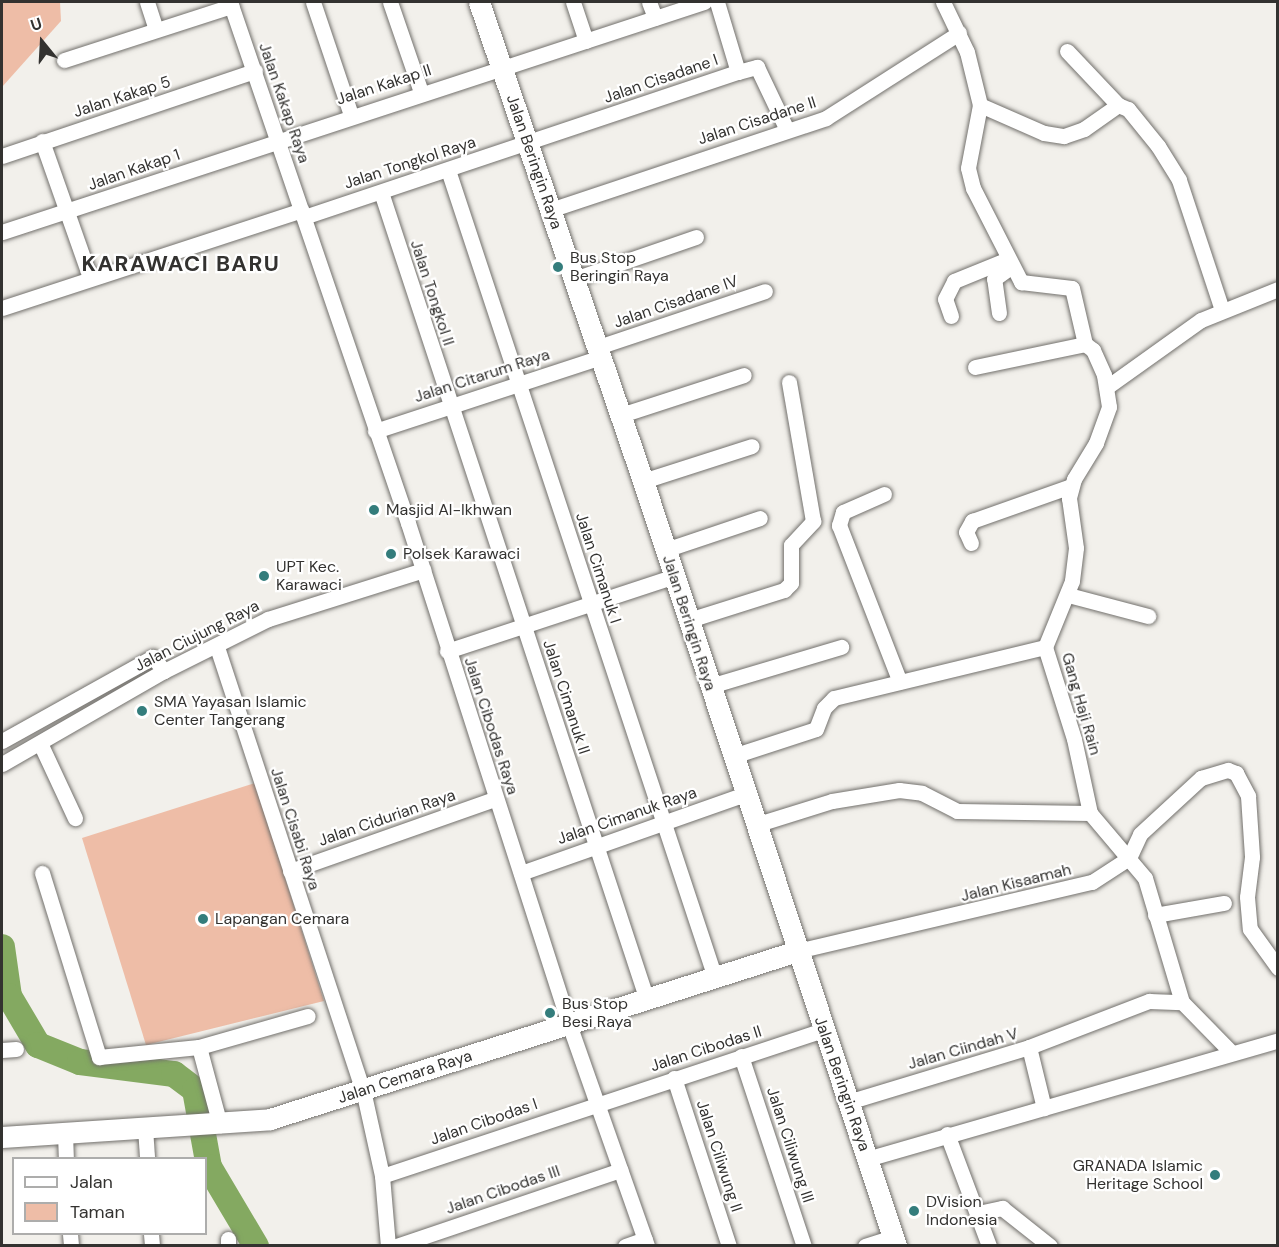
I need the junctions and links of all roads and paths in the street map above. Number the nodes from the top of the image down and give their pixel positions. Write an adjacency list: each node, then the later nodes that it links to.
1 (147, 2): 12 (street)
2 (313, 2): 23 (street)
3 (390, 2): 20 (street)
4 (479, 2): 17 (street, Jalan Beringin Raya)
5 (573, 2): 14 (street)
6 (649, 2): 11 (street)
7 (704, 2): 11 (street, Jalan Kakap II)
8 (717, 2): 19 (street, Jalan Cisadane I)
9 (943, 2): 13 (street)
10 (230, 4): 12 (street); 18 (street, Jalan Kakap Raya)
11 (655, 18): 14 (street, Jalan Kakap II)
12 (156, 29): 16 (street)
13 (958, 33): 21 (street); 24 (street, Jalan Cisadane II)
14 (586, 41): 17 (street, Jalan Kakap II)
15 (1067, 51): 22 (street)
16 (64, 60)
17 (501, 67): 20 (street, Jalan Kakap II); 27 (street, Jalan Beringin Raya)
18 (255, 71): 25 (street, Jalan Kakap Raya); 26 (street, Jalan Kakap 5)
19 (738, 72): 24 (street); 27 (street, Jalan Cisadane I)
20 (421, 92): 23 (street, Jalan Kakap II)
21 (980, 105): 22 (street); 36 (street)
22 (1118, 105): 42 (street)
23 (351, 115): 25 (street, Jalan Kakap II)
24 (787, 130): 31 (street, Jalan Cisadane II)
25 (278, 139): 32 (street, Jalan Kakap 1); 33 (street, Jalan Kakap Raya)
26 (42, 141): 28 (street, Jalan Kakap 5); 32 (street)
27 (527, 143): 29 (street, Jalan Tongkol Raya); 31 (street, Jalan Beringin Raya)
28 (2, 156)
29 (448, 170): 30 (street, Jalan Tongkol Raya); 50 (street, Jalan Cimanuk I)
30 (381, 192): 33 (street, Jalan Tongkol Raya); 52 (street, Jalan Tongkol II)
31 (550, 210): 38 (street, Jalan Beringin Raya)
32 (67, 212): 34 (street, Jalan Kakap 1); 37 (street)
33 (302, 214): 37 (street, Jalan Tongkol Raya); 54 (street, Jalan Cibodas Raya)
34 (2, 232)
35 (696, 237): 38 (street)
36 (1010, 263): 43 (street); 44 (street); 45 (street)
37 (90, 277): 41 (street, Jalan Tongkol Raya)
38 (574, 279): 46 (street, Jalan Beringin Raya)
39 (1278, 289): 42 (street)
40 (765, 291): 46 (street, Jalan Cisadane IV)
41 (2, 308)
42 (1222, 310): 51 (street)
43 (999, 313)
44 (951, 316)
45 (1084, 344): 47 (street); 51 (street)
46 (599, 352): 50 (street, Jalan Citarum Raya); 53 (street, Jalan Beringin Raya)
47 (975, 367)
48 (744, 375): 53 (street)
49 (789, 382): 67 (street)
50 (518, 383): 52 (street, Jalan Citarum Raya); 65 (street, Jalan Cimanuk I)
51 (1107, 387): 57 (street)
52 (449, 406): 54 (street, Jalan Citarum Raya); 68 (street, Jalan Cimanuk II)
53 (621, 415): 56 (street, Jalan Beringin Raya)
54 (375, 431): 62 (street, Jalan Cibodas Raya)
55 (752, 446): 56 (street)
56 (643, 481): 61 (street, Jalan Beringin Raya)
57 (1071, 486): 60 (street); 64 (street, Gang Haji Rain)
58 (884, 494): 74 (street)
59 (760, 518): 61 (street)
60 (971, 543)
61 (665, 550): 63 (street, Jalan Beringin Raya)
62 (423, 570): 70 (street, Jalan Ciujung Raya); 72 (street, Jalan Cibodas Raya)
63 (675, 576): 65 (street); 67 (street, Jalan Beringin Raya)
64 (1068, 596): 66 (street); 71 (street, Gang Haji Rain)
65 (591, 604): 68 (street); 84 (street, Jalan Cimanuk I)
66 (1148, 616)
67 (689, 620): 75 (street, Jalan Beringin Raya)
68 (523, 626): 72 (street); 86 (street, Jalan Cimanuk II)
69 (841, 646): 75 (street)
70 (217, 647): 73 (street, Jalan Ciujung Raya); 88 (street, Jalan Cisabi Raya)
71 (1045, 647): 74 (street); 82 (street, Gang Haji Rain)
72 (447, 651): 81 (street, Jalan Cibodas Raya)
73 (164, 671): 76 (street); 77 (street, Jalan Ciujung Raya)
74 (900, 682): 78 (street)
75 (710, 686): 78 (street, Jalan Beringin Raya)
76 (2, 741)
77 (40, 743): 79 (street, Jalan Ciujung Raya); 83 (street)
78 (733, 756): 80 (street, Jalan Beringin Raya)
79 (3, 759)
80 (745, 794): 84 (street, Jalan Cimanuk Raya); 85 (street, Jalan Beringin Raya)
81 (495, 799): 88 (street, Jalan Cidurian Raya); 90 (street, Jalan Cibodas Raya)
82 (1090, 813): 85 (street); 87 (street)
83 (75, 818)
84 (664, 822): 86 (street, Jalan Cimanuk Raya); 95 (street, Jalan Cimanuk I)
85 (755, 825): 93 (street, Jalan Beringin Raya)
86 (595, 844): 90 (street, Jalan Cimanuk Raya); 96 (street, Jalan Cimanuk II)
87 (1129, 858): 92 (street); 93 (street, Jalan Kisaamah); 94 (street, Jalan Kisaamah)
88 (290, 871): 107 (street, Jalan Cisabi Raya)
89 (42, 873): 102 (street)
90 (520, 873): 99 (street, Jalan Cibodas Raya)
91 (1224, 903): 92 (street)
92 (1155, 915): 97 (street)
93 (796, 951): 95 (street, Jalan Cemara Raya); 100 (street, Jalan Beringin Raya)
94 (1278, 968)
95 (715, 978): 96 (street, Jalan Cemara Raya)
96 (647, 1000): 99 (street, Jalan Cemara Raya)
97 (1182, 1002): 103 (street); 104 (street)
98 (308, 1016): 102 (street)
99 (569, 1024): 107 (street, Jalan Cemara Raya); 108 (street, Jalan Cibodas Raya)
100 (824, 1030): 105 (street, Jalan Cibodas II); 109 (street, Jalan Beringin Raya)
101 (1278, 1040): 104 (street)
102 (199, 1047): 111 (street)
103 (1029, 1047): 109 (street, Jalan Ciindah V); 110 (street, Jalan Ciindah V)
104 (1231, 1052): 110 (street)
105 (741, 1056): 106 (street, Jalan Cibodas II); 128 (street, Jalan Ciliwung III)
106 (674, 1078): 108 (street, Jalan Cibodas II); 127 (street, Jalan Ciliwung II)
107 (363, 1090): 111 (street, Jalan Cemara Raya); 120 (street)
108 (599, 1102): 119 (street, Jalan Cibodas Raya); 120 (street, Jalan Cibodas I)
109 (848, 1102): 118 (street, Jalan Beringin Raya)
110 (1044, 1108): 114 (street)
111 (218, 1125): 112 (street, Jalan Cemara Raya)
112 (145, 1128): 113 (street, Jalan Cemara Raya); 117 (street)
113 (64, 1133): 115 (street, Jalan Cemara Raya); 116 (street)
114 (947, 1134): 118 (street); 121 (street)
115 (2, 1137)
116 (66, 1157)
117 (147, 1157)
118 (867, 1159): 122 (street, Jalan Beringin Raya)
119 (621, 1170): 123 (street, Jalan Cibodas Raya); 125 (street, Jalan Cibodas III)
120 (382, 1176): 124 (street)
121 (978, 1213): 130 (street); 131 (street)
122 (894, 1241): 129 (street)
123 (646, 1242): 126 (street)
124 (388, 1245)
125 (396, 1245)
126 (625, 1245)
127 (729, 1245)
128 (804, 1245)
129 (865, 1245)
130 (988, 1245)
131 (1050, 1245)

